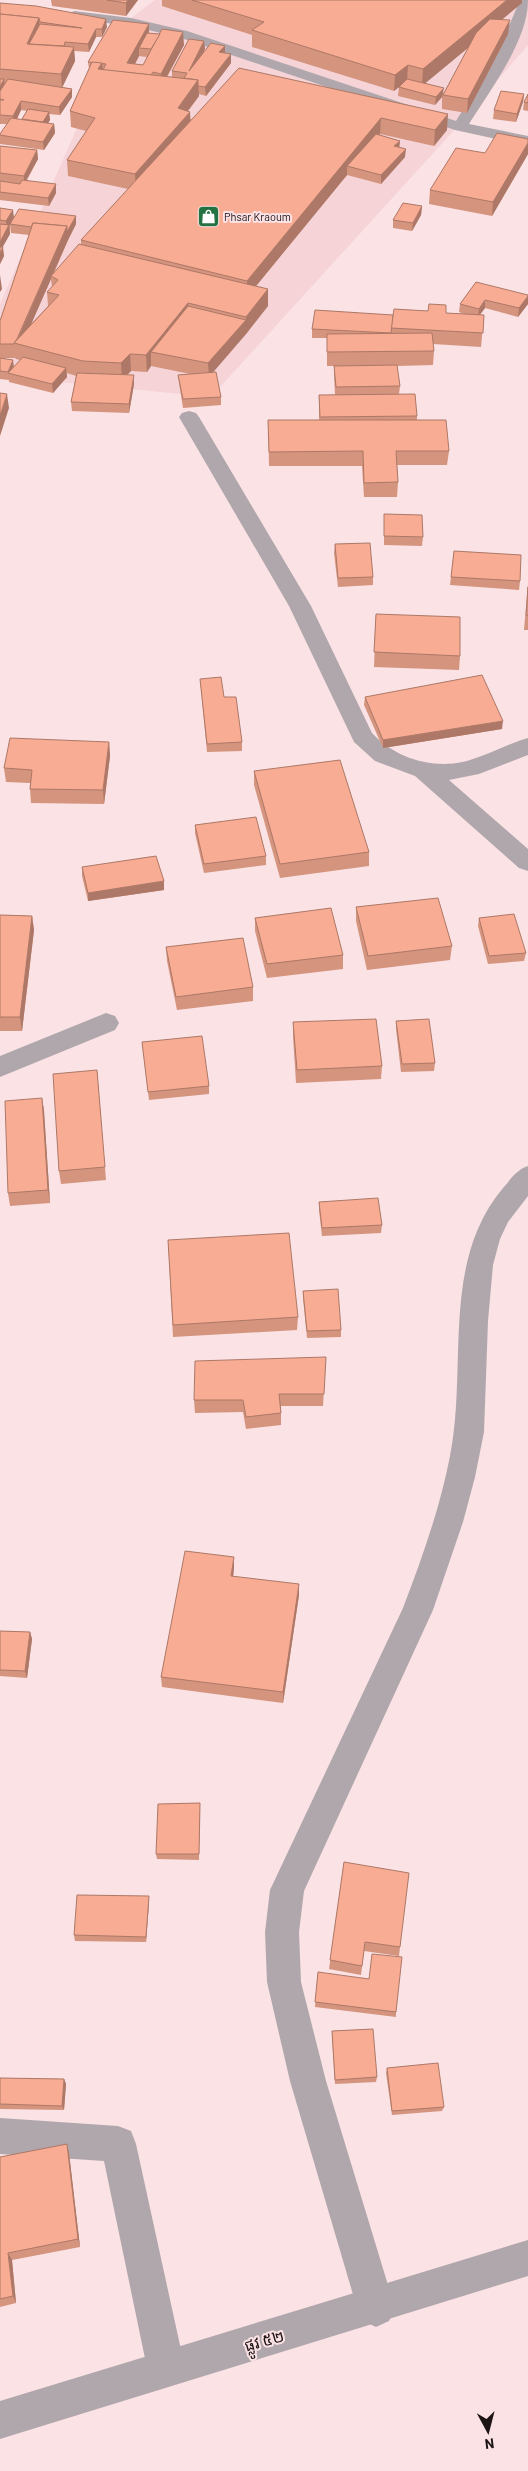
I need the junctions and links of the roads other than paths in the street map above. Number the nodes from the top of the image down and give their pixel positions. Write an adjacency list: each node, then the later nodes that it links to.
1 (527, 0): 3 (lane)
2 (56, 13): 3 (lane)
3 (460, 126): 4 (lane)
4 (528, 141)
5 (189, 417): 7 (street)
6 (528, 746): 7 (street)
7 (423, 770): 8 (street)
8 (528, 862)
9 (106, 1023): 10 (street)
10 (0, 1067)
11 (528, 1178): 14 (street)
12 (0, 2136): 15 (street)
13 (528, 2258): 14 (street, ផ្លូវ ៥២)
14 (376, 2308): 15 (street, ផ្លូវ ៥២)
15 (166, 2368): 16 (street, ផ្លូវ ៥២)
16 (0, 2420)

